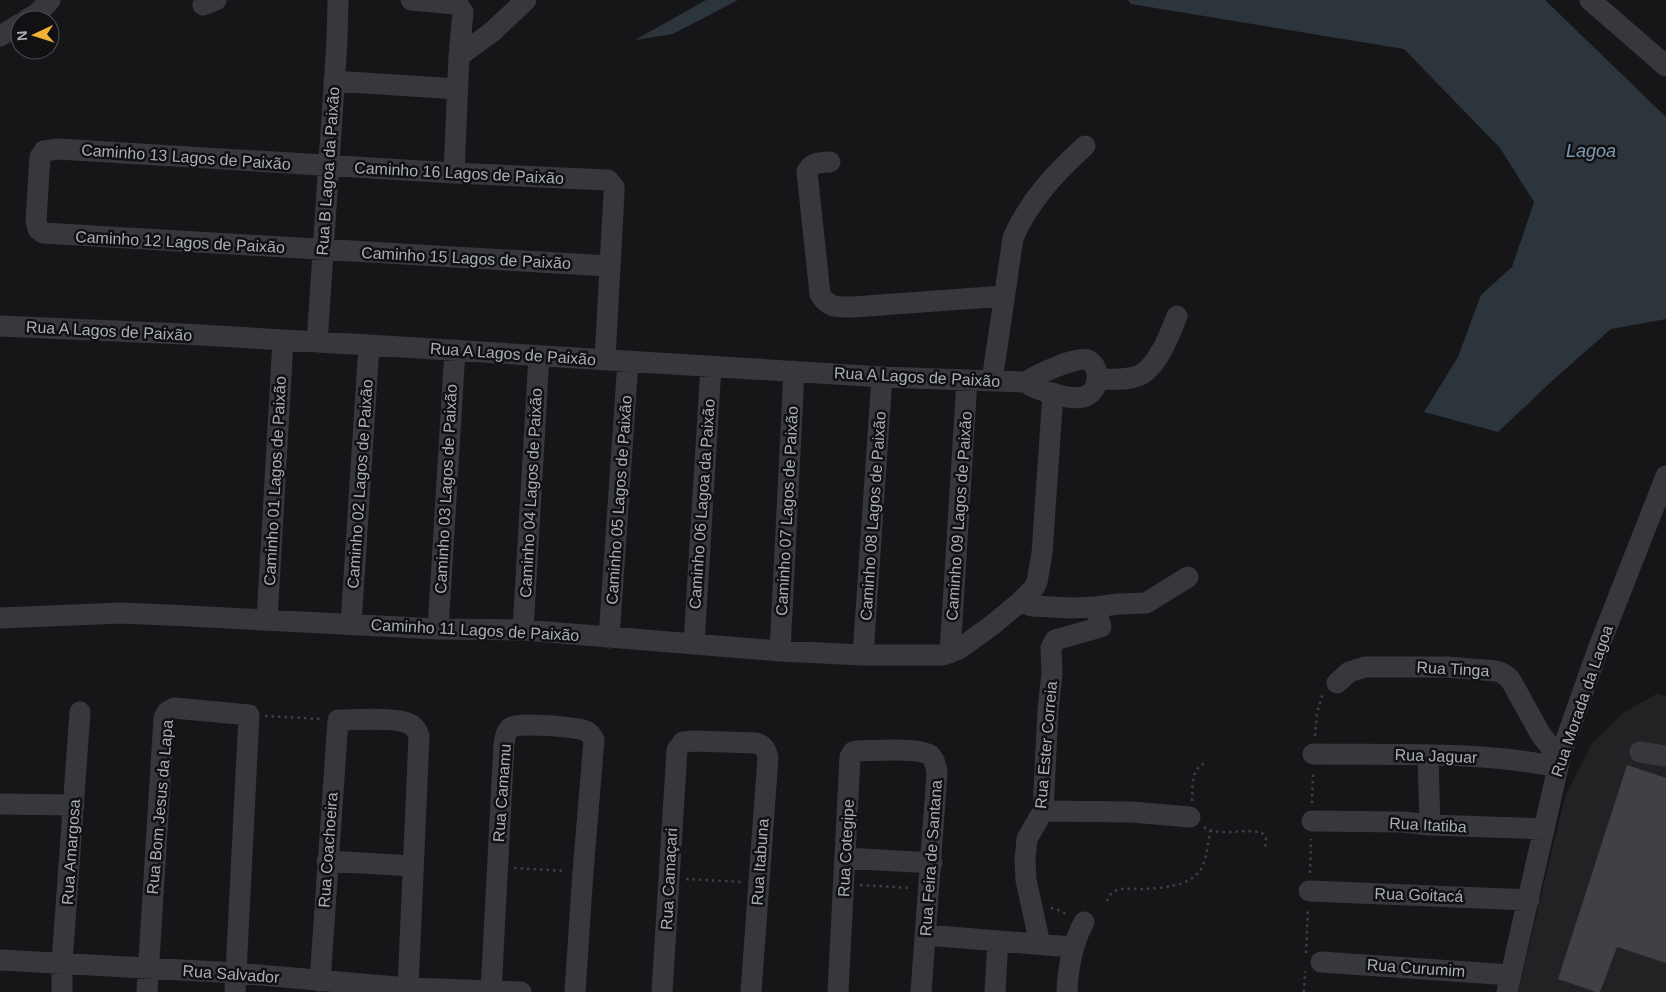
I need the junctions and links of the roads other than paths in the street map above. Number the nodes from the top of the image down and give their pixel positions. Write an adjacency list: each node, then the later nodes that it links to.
1 (50, 0): 6 (street)
2 (338, 0): 9 (street, Rua B Lagoa da Paixão)
3 (411, 0): 7 (street)
4 (526, 0): 7 (street)
5 (1590, 0): 8 (street)
6 (41, 10)
7 (458, 56): 10 (street)
8 (1666, 66)
9 (334, 81): 10 (street); 13 (street, Rua B Lagoa da Paixão)
10 (457, 90): 14 (street)
11 (1085, 146): 18 (street)
12 (830, 162): 18 (street)
13 (328, 166): 14 (street, Caminho 16 Lagos de Paixão); 15 (street, Caminho 13 Lagos de Paixão); 16 (street, Rua B Lagoa da Paixão)
14 (454, 174): 17 (street, Caminho 16 Lagos de Paixão)
15 (38, 229): 16 (street, Caminho 12 Lagos de Paixão)
16 (323, 250): 17 (street, Caminho 15 Lagos de Paixão); 22 (street, Rua B Lagoa da Paixão)
17 (609, 266): 26 (street, Caminho 16 Lagos de Paixão)
18 (1004, 296): 33 (street)
19 (1177, 316): 31 (street)
20 (0, 326): 21 (street, Rua A Lagos de Paixão)
21 (283, 341): 22 (street, Rua A Lagos de Paixão); 41 (street, Caminho 01 Lagos de Paixão)
22 (317, 343): 23 (street, Rua A Lagos de Paixão)
23 (369, 345): 24 (street, Rua A Lagos de Paixão); 42 (street, Caminho 02 Lagos de Paixão)
24 (454, 350): 25 (street, Rua A Lagos de Paixão); 43 (street, Caminho 03 Lagos de Paixão)
25 (539, 356): 26 (street, Rua A Lagos de Paixão); 44 (street, Caminho 04 Lagos de Paixão)
26 (605, 360): 27 (street, Rua A Lagos de Paixão)
27 (628, 361): 28 (street, Rua A Lagos de Paixão); 45 (street, Caminho 05 Lagos de Paixão)
28 (711, 366): 29 (street, Rua A Lagos de Paixão); 46 (street, Caminho 06 Lagoa da Paixão)
29 (794, 371): 30 (street, Rua A Lagos de Paixão); 47 (street, Caminho 07 Lagos de Paixão)
30 (882, 377): 32 (street, Rua A Lagos de Paixão); 49 (street, Caminho 08 Lagos de Paixão)
31 (1097, 379): 34 (street, Rua A Lagos de Paixão); 35 (street, Rua A Lagos de Paixão)
32 (967, 380): 33 (street, Rua A Lagos de Paixão); 48 (street, Caminho 09 Lagos de Paixão)
33 (992, 380): 34 (street, Rua A Lagos de Paixão)
34 (1026, 382): 35 (street, Rua A Lagos de Paixão)
35 (1053, 393): 38 (street)
36 (1666, 476): 58 (street, Rua Morada da Lagoa)
37 (1188, 577): 39 (street)
38 (1020, 602): 39 (street); 48 (street)
39 (1095, 607): 61 (street, Rua Ester Correia)
40 (0, 618): 41 (street, Caminho 11 Lagos de Paixão)
41 (267, 620): 42 (street, Caminho 11 Lagos de Paixão)
42 (351, 624): 43 (street, Caminho 11 Lagos de Paixão)
43 (438, 629): 44 (street, Caminho 11 Lagos de Paixão)
44 (523, 630): 45 (street, Caminho 11 Lagos de Paixão)
45 (610, 638): 46 (street, Caminho 11 Lagos de Paixão)
46 (694, 643): 47 (street, Caminho 11 Lagos de Paixão)
47 (780, 651): 49 (street, Caminho 11 Lagos de Paixão)
48 (950, 653): 49 (street, Caminho 11 Lagos de Paixão)
49 (863, 655)
50 (1337, 683): 58 (street, Rua Tinga)
51 (80, 712): 60 (street, Rua Amargosa)
52 (751, 742): 90 (street, Rua Camaçari); 91 (street, Rua Itabuna)
53 (900, 750): 66 (street, Rua Cotegipe); 68 (street, Rua Feira de Santana)
54 (1640, 752): 57 (street)
55 (1314, 754): 56 (street, Rua Jaguar)
56 (1428, 756): 58 (street, Rua Jaguar); 64 (street)
57 (1666, 756)
58 (1559, 760): 65 (street, Rua Morada da Lagoa)
59 (0, 804): 60 (street)
60 (74, 805): 79 (street, Rua Amargosa)
61 (1043, 811): 62 (street); 75 (street, Rua Ester Correia)
62 (1190, 816)
63 (1312, 821): 64 (street, Rua Itatiba)
64 (1430, 825): 65 (street, Rua Itatiba)
65 (1544, 830): 71 (street, Rua Morada da Lagoa)
66 (845, 858): 68 (street); 92 (street, Rua Cotegipe)
67 (327, 861): 69 (street); 69 (street, Rua Coachoeira); 81 (street, Rua Coachoeira)
68 (932, 863): 73 (street, Rua Feira de Santana)
69 (413, 866): 84 (street)
70 (1309, 891): 71 (street, Rua Goitacá)
71 (1528, 900): 83 (street, Rua Morada da Lagoa)
72 (1084, 922): 76 (street)
73 (926, 934): 74 (street); 93 (street, Rua Feira de Santana)
74 (998, 941): 75 (street); 94 (street)
75 (1040, 944): 76 (street)
76 (1072, 947): 95 (street)
77 (0, 960): 79 (street, Rua Salvador)
78 (1321, 962): 83 (street, Rua Curumim)
79 (62, 963): 80 (street, Rua Salvador); 86 (street, Rua Amargosa)
80 (148, 968): 82 (street, Rua Salvador); 82 (street, Rua Bom Jesus da Lapa); 87 (street, Rua Bom Jesus da Lapa)
81 (320, 980): 82 (street, Rua Salvador); 84 (street, Rua Salvador)
82 (235, 983)
83 (1509, 984)
84 (408, 988): 85 (street, Rua Salvador)
85 (491, 991): 88 (street, Rua Salvador); 89 (street, Rua Camamu)
86 (62, 992)
87 (147, 992)
88 (521, 992)
89 (576, 992)
90 (662, 992)
91 (751, 992)
92 (838, 992)
93 (922, 992)
94 (995, 992)
95 (1067, 992)

